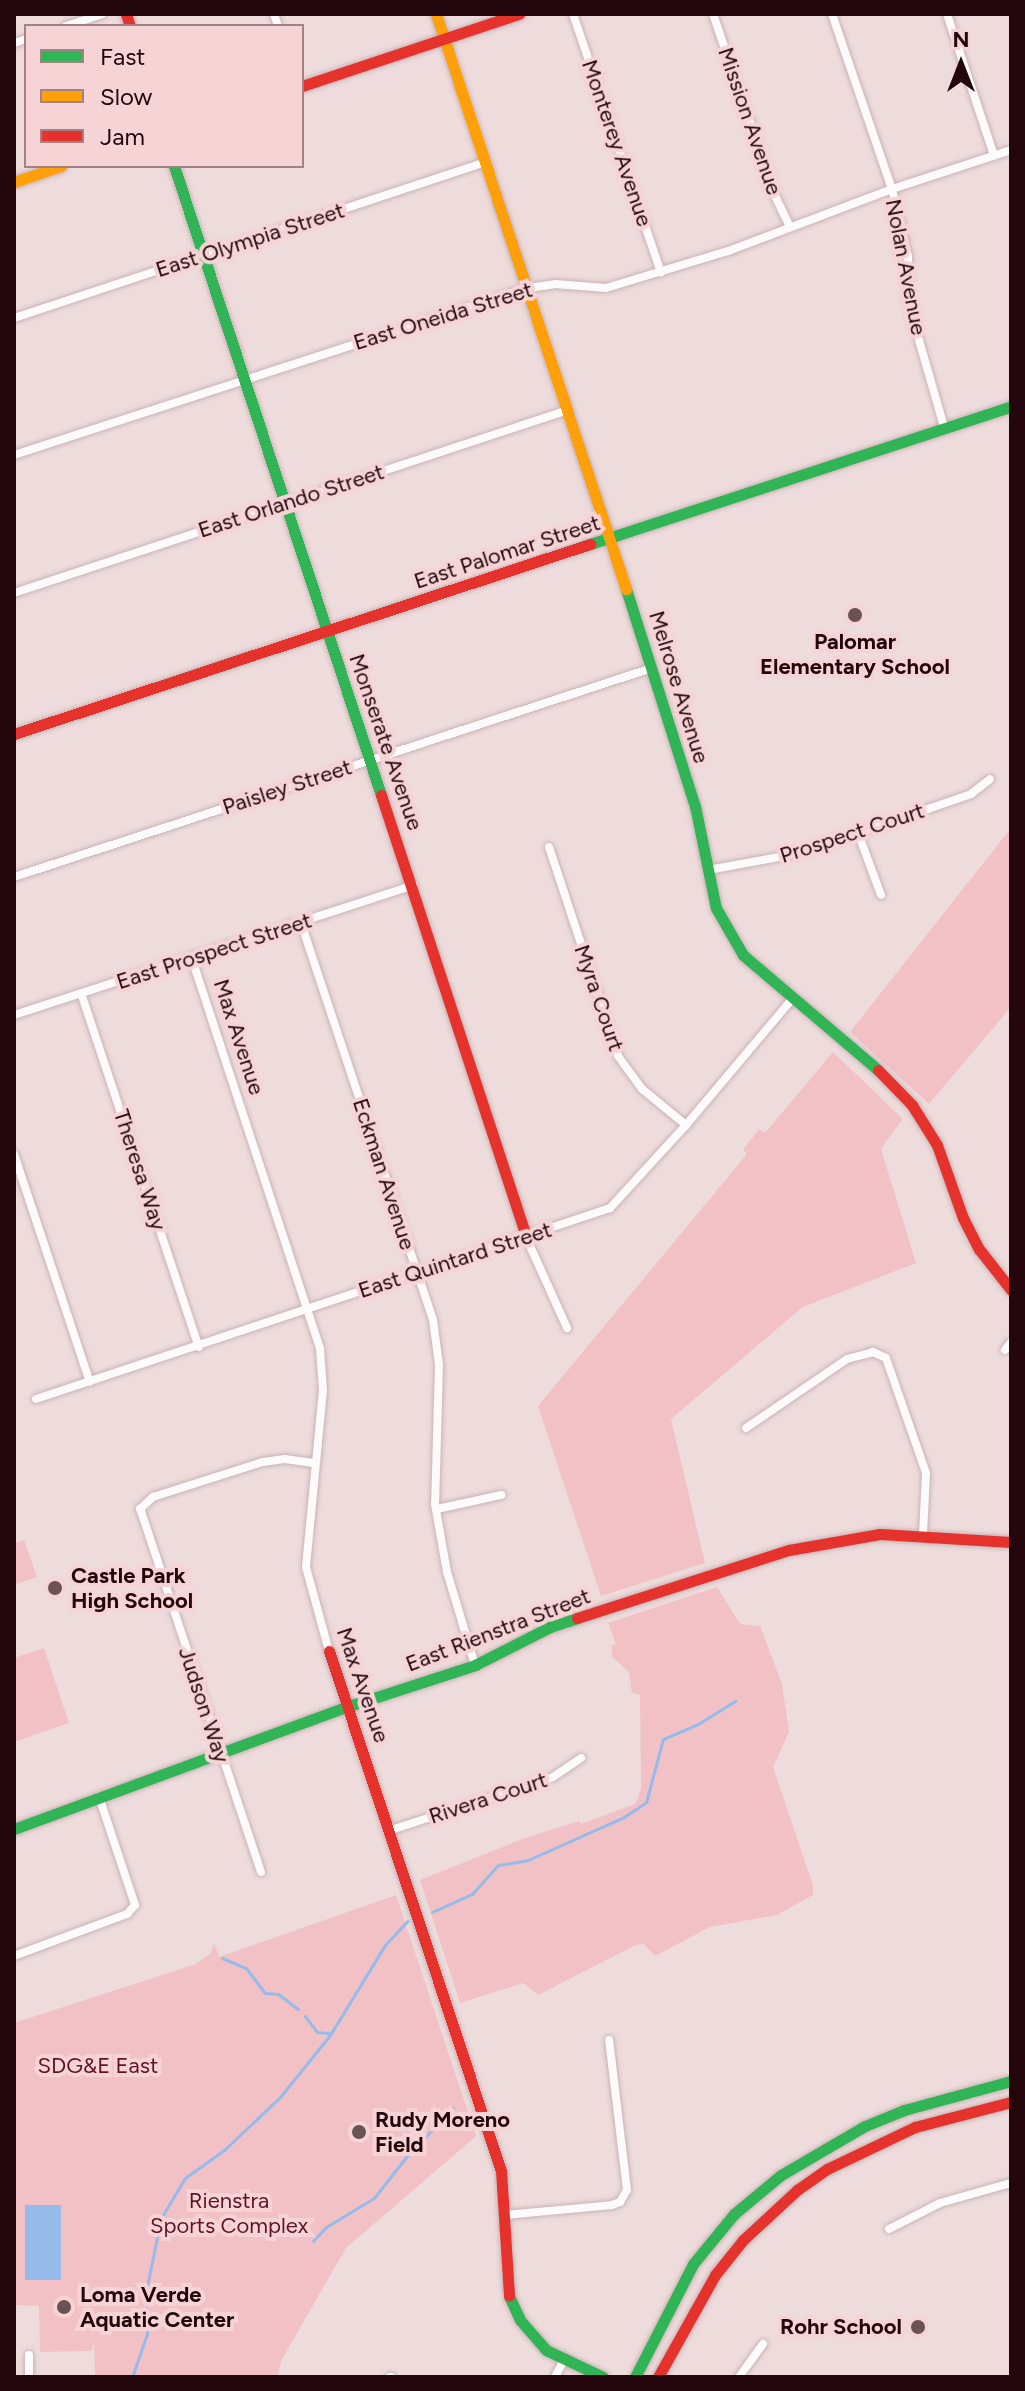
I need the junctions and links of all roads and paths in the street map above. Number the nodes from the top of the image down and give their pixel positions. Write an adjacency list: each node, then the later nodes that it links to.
1 (102, 14): 8 (street)
2 (436, 14): 9 (street, Melrose Avenue)
3 (519, 14): 9 (street)
4 (573, 14): 20 (street, Monterey Avenue)
5 (713, 14): 18 (street, Mission Avenue)
6 (832, 14): 17 (street, Nolan Avenue)
7 (947, 14): 12 (street)
8 (72, 24)
9 (444, 39): 10 (street); 13 (street, Melrose Avenue)
10 (304, 85)
11 (1011, 150): 12 (street, East Oneida Street)
12 (994, 155): 17 (street, East Oneida Street)
13 (486, 162): 19 (street, East Olympia Street); 21 (street, Melrose Avenue)
14 (55, 168): 16 (street)
15 (175, 168): 19 (street, Monserate Avenue)
16 (14, 182)
17 (892, 189): 18 (street, East Oneida Street); 26 (street, Nolan Avenue)
18 (790, 227): 20 (street, East Oneida Street)
19 (204, 255): 22 (street, East Olympia Street); 23 (street, Monserate Avenue)
20 (661, 272): 21 (street, East Oneida Street)
21 (528, 288): 23 (street, East Oneida Street); 25 (street, Melrose Avenue)
22 (14, 318)
23 (245, 378): 27 (street, East Oneida Street); 28 (street, Monserate Avenue)
24 (1011, 406): 26 (street, East Palomar Street)
25 (568, 410): 28 (street, East Orlando Street); 29 (street, Melrose Avenue)
26 (945, 430): 29 (street, East Palomar Street)
27 (14, 455)
28 (287, 502): 30 (street, East Orlando Street); 31 (street, Monserate Avenue)
29 (612, 539): 31 (street, East Palomar Street); 32 (street, Melrose Avenue)
30 (14, 593)
31 (326, 630): 33 (street, East Palomar Street); 34 (street, Monserate Avenue)
32 (652, 668): 34 (street, Paisley Street); 38 (street, Melrose Avenue)
33 (14, 734)
34 (371, 759): 39 (street, Paisley Street); 40 (street, Monserate Avenue)
35 (990, 779): 36 (street, Prospect Court)
36 (858, 833): 38 (street, Prospect Court); 41 (street)
37 (549, 847): 47 (street, Myra Court)
38 (708, 870): 45 (street, Melrose Avenue)
39 (14, 877)
40 (413, 885): 42 (street, East Prospect Street); 49 (street, Monserate Avenue)
41 (881, 895)
42 (301, 923): 43 (street, East Prospect Street); 50 (street, Eckman Avenue)
43 (192, 959): 44 (street, East Prospect Street); 52 (street, Max Avenue)
44 (81, 993): 46 (street, East Prospect Street); 54 (street, Theresa Way)
45 (793, 998): 47 (street, East Quintard Street); 51 (street, Melrose Avenue)
46 (14, 1015)
47 (686, 1125): 49 (street, East Quintard Street)
48 (14, 1154): 55 (street)
49 (526, 1237): 50 (street, East Quintard Street); 53 (street, Monserate Avenue)
50 (417, 1274): 52 (street, East Quintard Street); 60 (street, Eckman Avenue)
51 (1011, 1290)
52 (307, 1309): 54 (street, East Quintard Street); 58 (street, Max Avenue)
53 (567, 1328)
54 (199, 1347): 55 (street, East Quintard Street)
55 (90, 1382): 56 (street, East Quintard Street)
56 (36, 1399)
57 (746, 1428): 61 (street)
58 (315, 1463): 63 (street, Max Avenue); 66 (street, Judson Way)
59 (501, 1495): 60 (street)
60 (437, 1509): 64 (street, Eckman Avenue)
61 (923, 1535): 62 (street, East Rienstra Street); 64 (street, East Rienstra Street)
62 (1011, 1542)
63 (329, 1651): 65 (street, Max Avenue)
64 (475, 1665): 65 (street, East Rienstra Street)
65 (349, 1706): 66 (street, East Rienstra Street); 70 (street, Max Avenue)
66 (220, 1753): 68 (street, East Rienstra Street); 71 (street, Judson Way)
67 (581, 1758): 70 (street, Rivera Court)
68 (99, 1797): 69 (street, East Rienstra Street); 72 (street)
69 (14, 1829)
70 (391, 1830): 78 (street, Max Avenue)
71 (261, 1872)
72 (14, 1956)
73 (609, 2040): 78 (street)
74 (1011, 2081): 75 (street)
75 (997, 2085): 76 (street); 86 (street)
76 (1007, 2103): 87 (street)
77 (1011, 2183): 79 (street)
78 (505, 2215): 82 (street, Max Avenue)
79 (889, 2229)
80 (763, 2344): 88 (street)
81 (29, 2355): 83 (street)
82 (564, 2360): 84 (street); 85 (street, Max Avenue)
83 (29, 2377)
84 (555, 2377)
85 (603, 2377)
86 (635, 2377)
87 (658, 2377)
88 (739, 2377)

